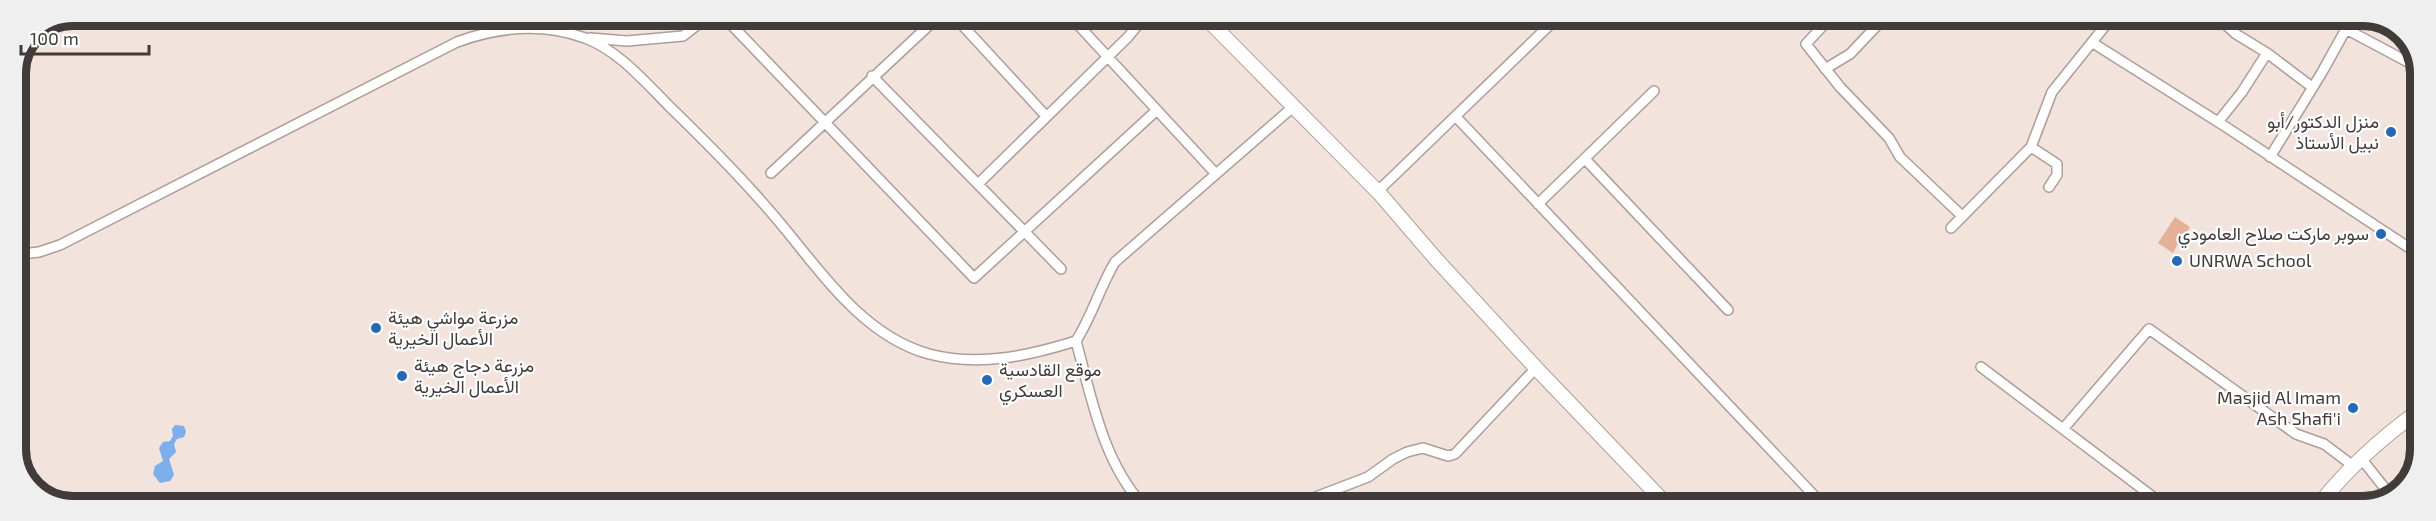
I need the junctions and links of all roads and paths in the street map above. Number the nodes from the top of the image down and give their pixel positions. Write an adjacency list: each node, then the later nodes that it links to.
1 (697, 25): 15 (street)
2 (732, 25): 28 (street)
3 (929, 25): 21 (street)
4 (962, 25): 26 (street)
5 (1078, 25): 18 (street)
6 (1137, 25): 18 (street)
7 (1214, 25): 24 (street)
8 (1549, 25): 37 (street)
9 (1824, 25): 20 (street)
10 (1877, 25): 20 (street)
11 (2106, 25): 16 (street)
12 (2226, 25): 17 (street)
13 (2347, 25): 14 (street)
14 (2346, 29): 19 (street); 22 (street)
15 (585, 38): 43 (street); 46 (street)
16 (2093, 43): 29 (street); 30 (street)
17 (2266, 53): 22 (street); 29 (street)
18 (1107, 57): 25 (street); 26 (street)
19 (2409, 63)
20 (1825, 69): 39 (street)
21 (872, 76): 28 (street); 35 (street)
22 (2312, 87): 31 (street)
23 (1654, 91): 32 (street)
24 (1293, 107): 34 (street); 37 (street)
25 (1157, 110): 34 (street); 41 (street)
26 (1046, 116): 35 (street)
27 (1458, 119): 38 (street)
28 (824, 122): 33 (street); 41 (street)
29 (2218, 122): 31 (street)
30 (2031, 147): 36 (street); 39 (street)
31 (2270, 157): 42 (street)
32 (1585, 159): 38 (street); 45 (street)
33 (771, 173)
34 (1216, 174): 46 (street)
35 (978, 184): 41 (street)
36 (2049, 187)
37 (1377, 192): 48 (street)
38 (1538, 204): 56 (street)
39 (1962, 216): 40 (street)
40 (1951, 228)
41 (1025, 232): 44 (street)
42 (2410, 248)
43 (25, 254)
44 (1061, 269)
45 (1728, 310)
46 (1076, 341): 53 (street)
47 (1981, 367): 50 (street)
48 (1536, 368): 54 (street); 55 (street)
49 (2410, 417): 51 (street)
50 (2063, 429): 51 (street); 57 (street)
51 (2356, 461): 52 (street); 58 (street)
52 (2385, 490)
53 (1135, 496)
54 (1318, 496)
55 (1658, 496)
56 (1815, 496)
57 (2152, 496)
58 (2326, 496)

